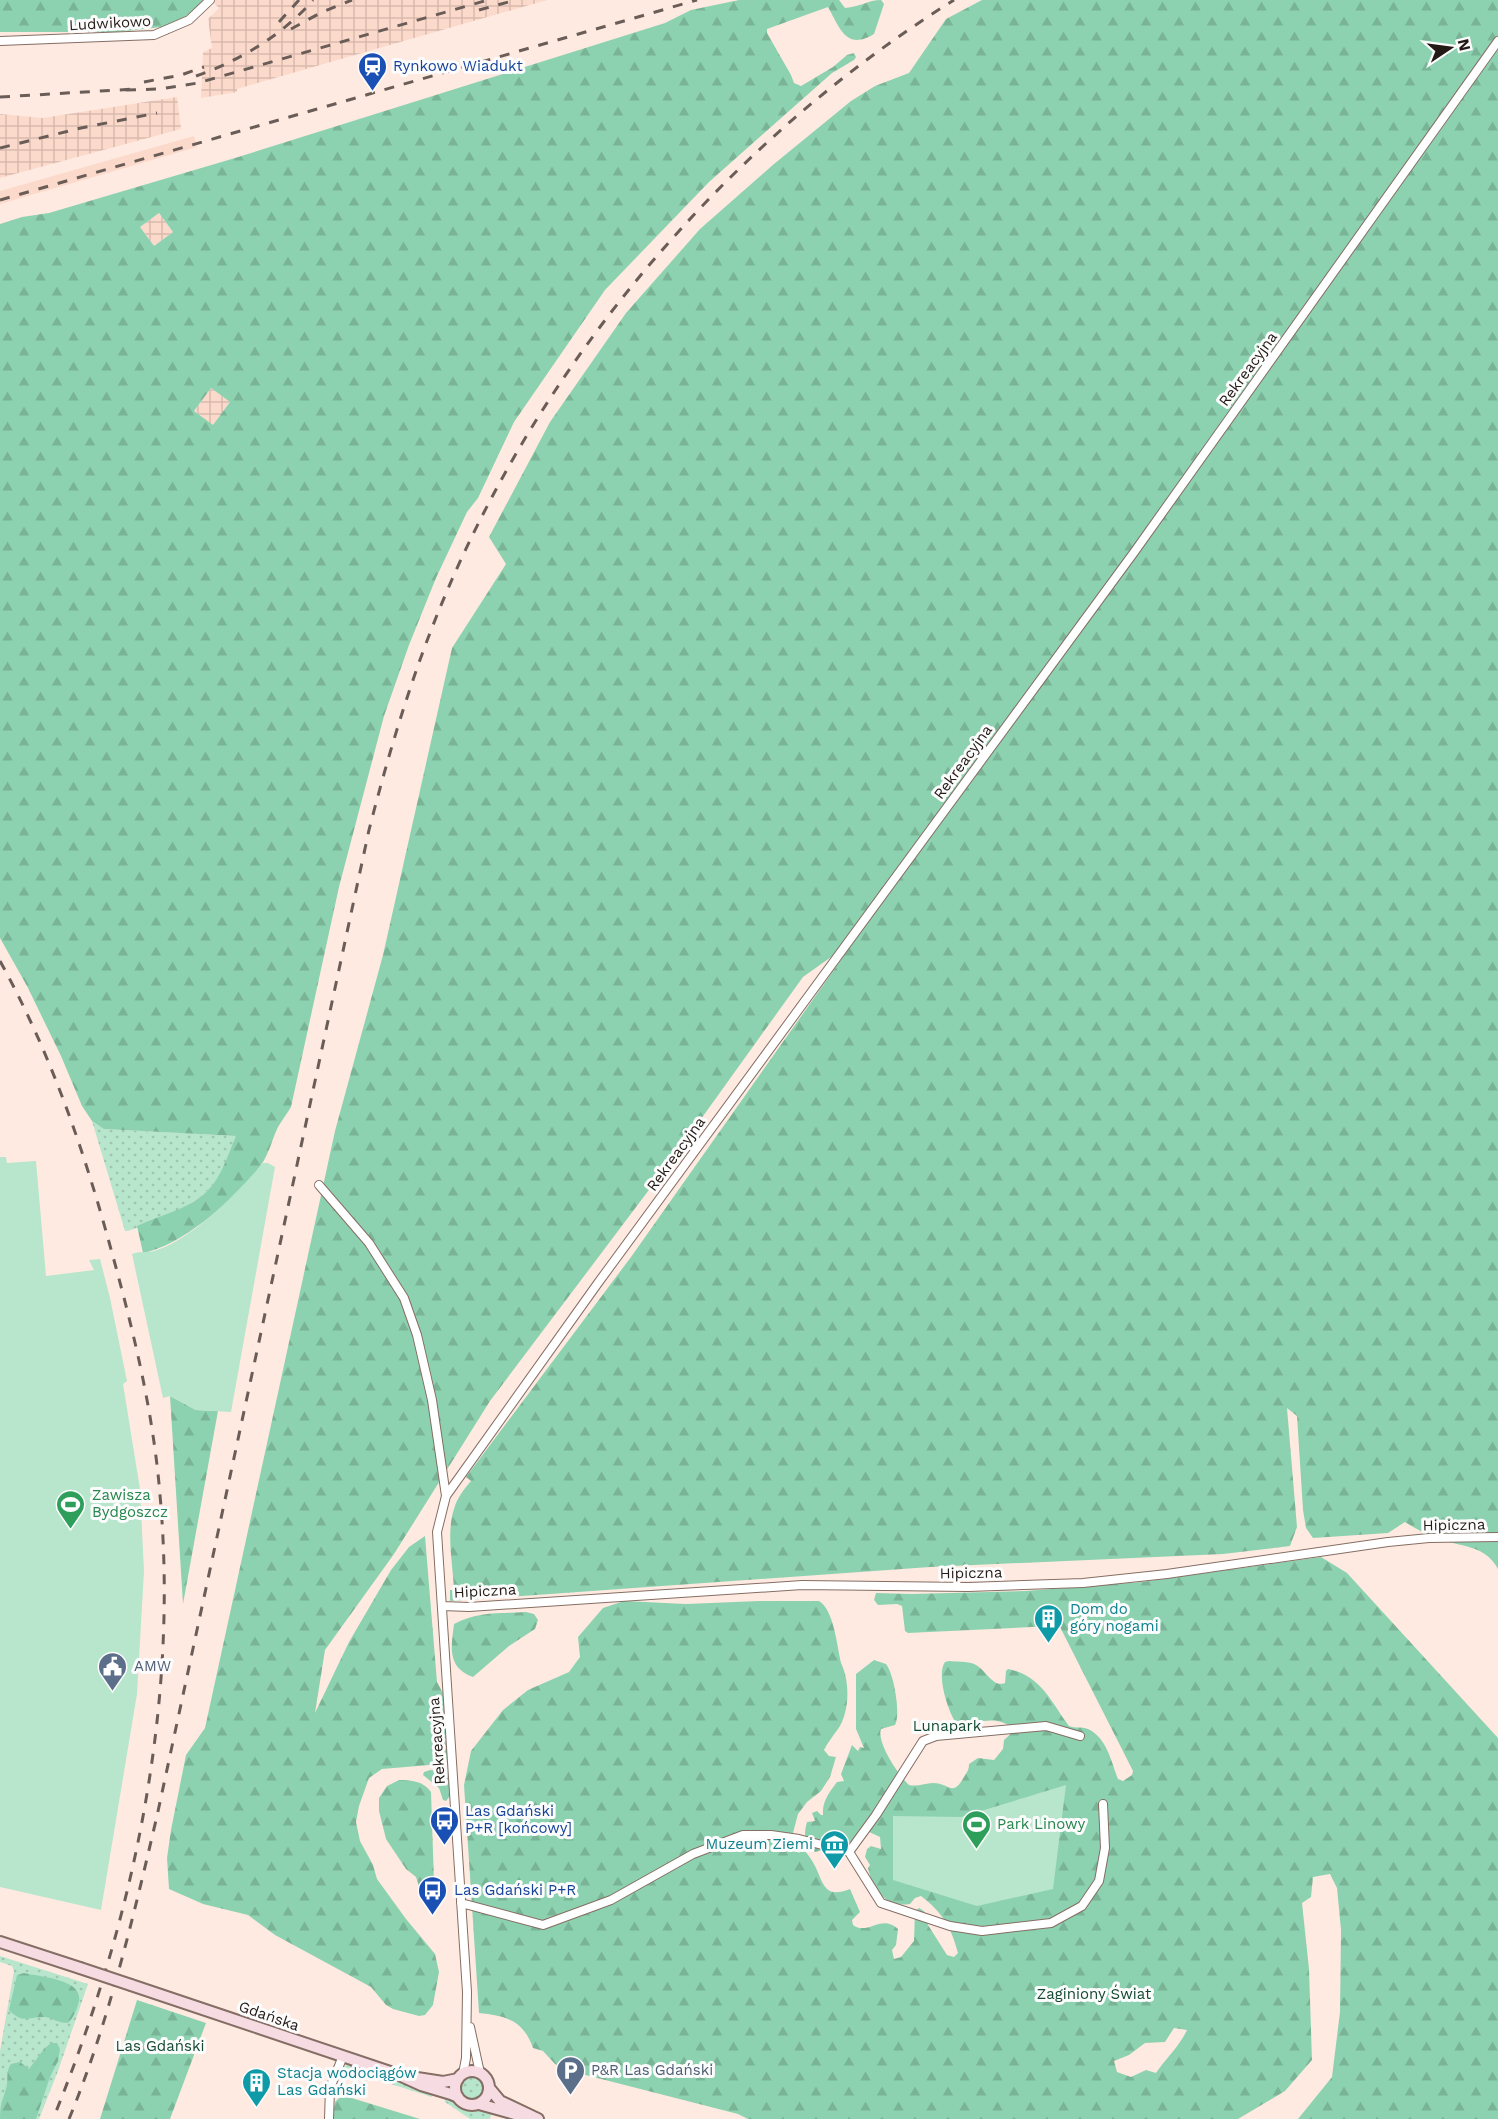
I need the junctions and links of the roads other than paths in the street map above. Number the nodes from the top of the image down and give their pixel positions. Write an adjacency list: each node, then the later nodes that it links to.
1 (210, 0): 2 (street, Ludwikowo)
2 (0, 41)
3 (1498, 41): 5 (street, Rekreacyjna)
4 (319, 1185): 5 (street, Rekreacyjna)
5 (446, 1496): 7 (street, Rekreacyjna)
6 (1498, 1537): 7 (street, Hipiczna)
7 (442, 1606): 11 (street, Rekreacyjna)
8 (1080, 1736): 10 (street)
9 (1103, 1804): 10 (street)
10 (849, 1852): 11 (street)
11 (461, 1903): 13 (street, Rekreacyjna)
12 (0, 1942): 14 (main road, Gdańska, bridge)
13 (468, 2021): 15 (street, Rekreacyjna); 17 (street, Rekreacyjna)
14 (343, 2056): 16 (main road, Gdańska); 21 (street)
15 (480, 2073): 17 (main road); 18 (main road)
16 (399, 2075): 17 (main road, Gdańska); 19 (main road, Gdańska)
17 (460, 2076): 19 (main road)
18 (490, 2089): 20 (main road); 23 (main road)
19 (458, 2097): 20 (main road)
20 (479, 2104): 22 (main road)
21 (328, 2119)
22 (532, 2119)
23 (538, 2119)

